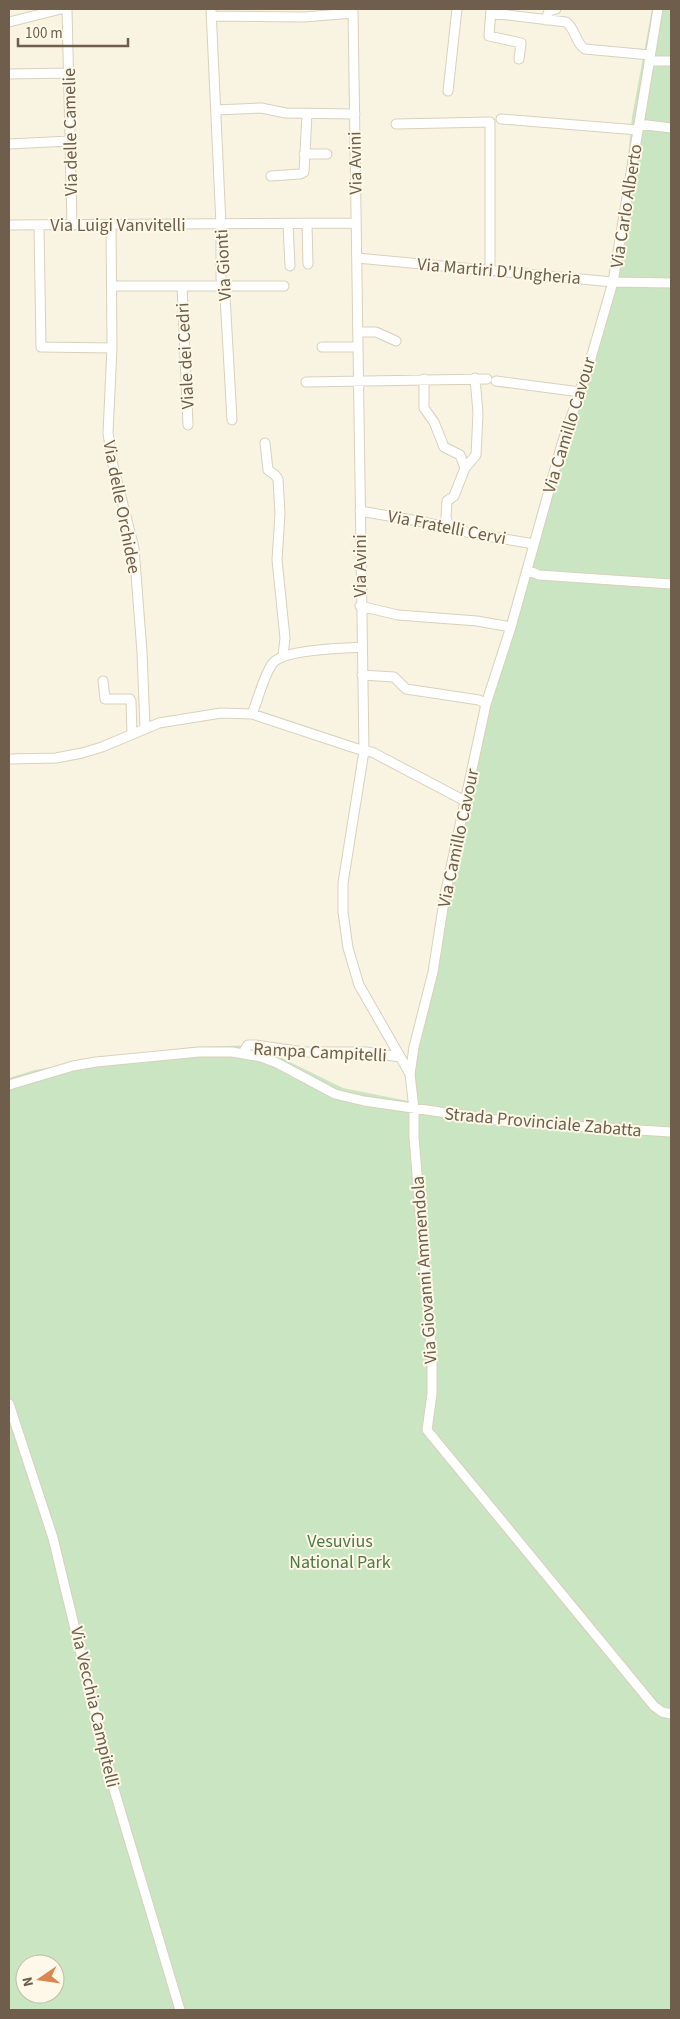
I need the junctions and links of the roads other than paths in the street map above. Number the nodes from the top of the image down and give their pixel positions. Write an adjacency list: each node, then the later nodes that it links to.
1 (61, 9): 11 (street)
2 (67, 9): 15 (street, Via delle Camelie)
3 (457, 9): 17 (street)
4 (556, 9): 10 (street)
5 (658, 9): 12 (street, Via Carlo Alberto)
6 (353, 11): 8 (street); 20 (street, Via Avini)
7 (491, 11): 9 (street); 13 (street)
8 (211, 12): 18 (street, Via Gionti)
9 (516, 12): 10 (street)
10 (546, 20): 12 (street)
11 (9, 22)
12 (650, 58): 14 (street); 23 (street, Via Carlo Alberto)
13 (519, 59)
14 (671, 61)
15 (68, 73): 16 (street); 25 (street, Via delle Camelie)
16 (9, 74)
17 (448, 91)
18 (216, 110): 19 (street, Via Avini); 34 (street, Via Gionti)
19 (312, 114): 20 (street, Via Avini); 27 (street)
20 (355, 114): 30 (street, Via Avini)
21 (501, 119): 23 (street, Via Carlo Alberto)
22 (396, 124): 41 (street)
23 (639, 127): 24 (street, Via Carlo Alberto); 42 (street, Via Carlo Alberto)
24 (671, 128)
25 (70, 141): 26 (street); 37 (street, Via delle Camelie)
26 (9, 144)
27 (304, 154): 28 (street); 29 (street)
28 (327, 154)
29 (272, 176)
30 (356, 223): 31 (street, Via Luigi Vanvitelli); 38 (street, Via Avini)
31 (307, 224): 35 (street, Via Luigi Vanvitelli); 39 (street)
32 (9, 225): 36 (street, Via Luigi Vanvitelli)
33 (111, 225): 34 (street, Via Luigi Vanvitelli); 37 (street, Via Luigi Vanvitelli); 44 (street, Via delle Orchidee)
34 (221, 225): 35 (street, Via Luigi Vanvitelli); 46 (street, Via Gionti)
35 (288, 225): 40 (street)
36 (39, 226): 37 (street, Via Luigi Vanvitelli); 52 (street)
37 (72, 226)
38 (357, 258): 41 (street, Via Martiri D'Ungheria); 48 (street, Via Avini)
39 (308, 264)
40 (290, 266)
41 (490, 270): 42 (street, Via Martiri D'Ungheria)
42 (614, 282): 43 (street, Via Martiri D'Ungheria); 59 (street, Via Camillo Cavour)
43 (671, 282)
44 (112, 286): 45 (street); 52 (street, Via delle Orchidee)
45 (182, 286): 46 (street); 61 (street, Viale dei Cedri)
46 (223, 286): 47 (street); 60 (street, Via Gionti)
47 (284, 286)
48 (358, 332): 49 (street); 51 (street, Via Avini)
49 (396, 341)
50 (322, 347): 51 (street)
51 (358, 347): 56 (street, Via Avini)
52 (112, 348): 77 (street, Via delle Orchidee)
53 (476, 378): 54 (street); 55 (street); 63 (street)
54 (424, 379): 56 (street); 63 (street)
55 (487, 379)
56 (358, 380): 58 (street); 64 (street, Via Avini)
57 (496, 381): 59 (street)
58 (306, 382)
59 (580, 392): 66 (street, Via Camillo Cavour)
60 (232, 420)
61 (188, 425)
62 (265, 443): 72 (street)
63 (465, 468): 65 (street)
64 (360, 511): 65 (street, Via Fratelli Cervi); 69 (street, Via Avini)
65 (449, 527): 66 (street, Via Fratelli Cervi)
66 (534, 544): 67 (street, Via Camillo Cavour)
67 (527, 570): 68 (street); 70 (street, Via Camillo Cavour)
68 (671, 584)
69 (360, 606): 70 (street); 71 (street, Via Avini)
70 (511, 627): 75 (street, Via Camillo Cavour)
71 (361, 647): 72 (street); 73 (street, Via Avini)
72 (283, 656): 76 (street)
73 (362, 675): 75 (street); 79 (street, Via Avini)
74 (103, 680): 78 (street)
75 (486, 704): 81 (street, Via Camillo Cavour)
76 (252, 714): 77 (street); 79 (street)
77 (145, 728): 78 (street)
78 (132, 734): 80 (street)
79 (364, 751): 81 (street); 83 (street, Via Avini)
80 (9, 760)
81 (465, 801): 84 (street, Via Camillo Cavour)
82 (243, 1053): 83 (street, Rampa Campitelli); 85 (street); 86 (street, Strada Provinciale Zabatta)
83 (400, 1057): 84 (street, Via Avini)
84 (410, 1074): 86 (street, Via Camillo Cavour)
85 (9, 1085)
86 (414, 1109): 87 (street, Strada Provinciale Zabatta); 89 (street, Via Giovanni Ammendola)
87 (671, 1132)
88 (9, 1404): 90 (street, Via Vecchia Campitelli)
89 (671, 1714)
90 (180, 2010)

